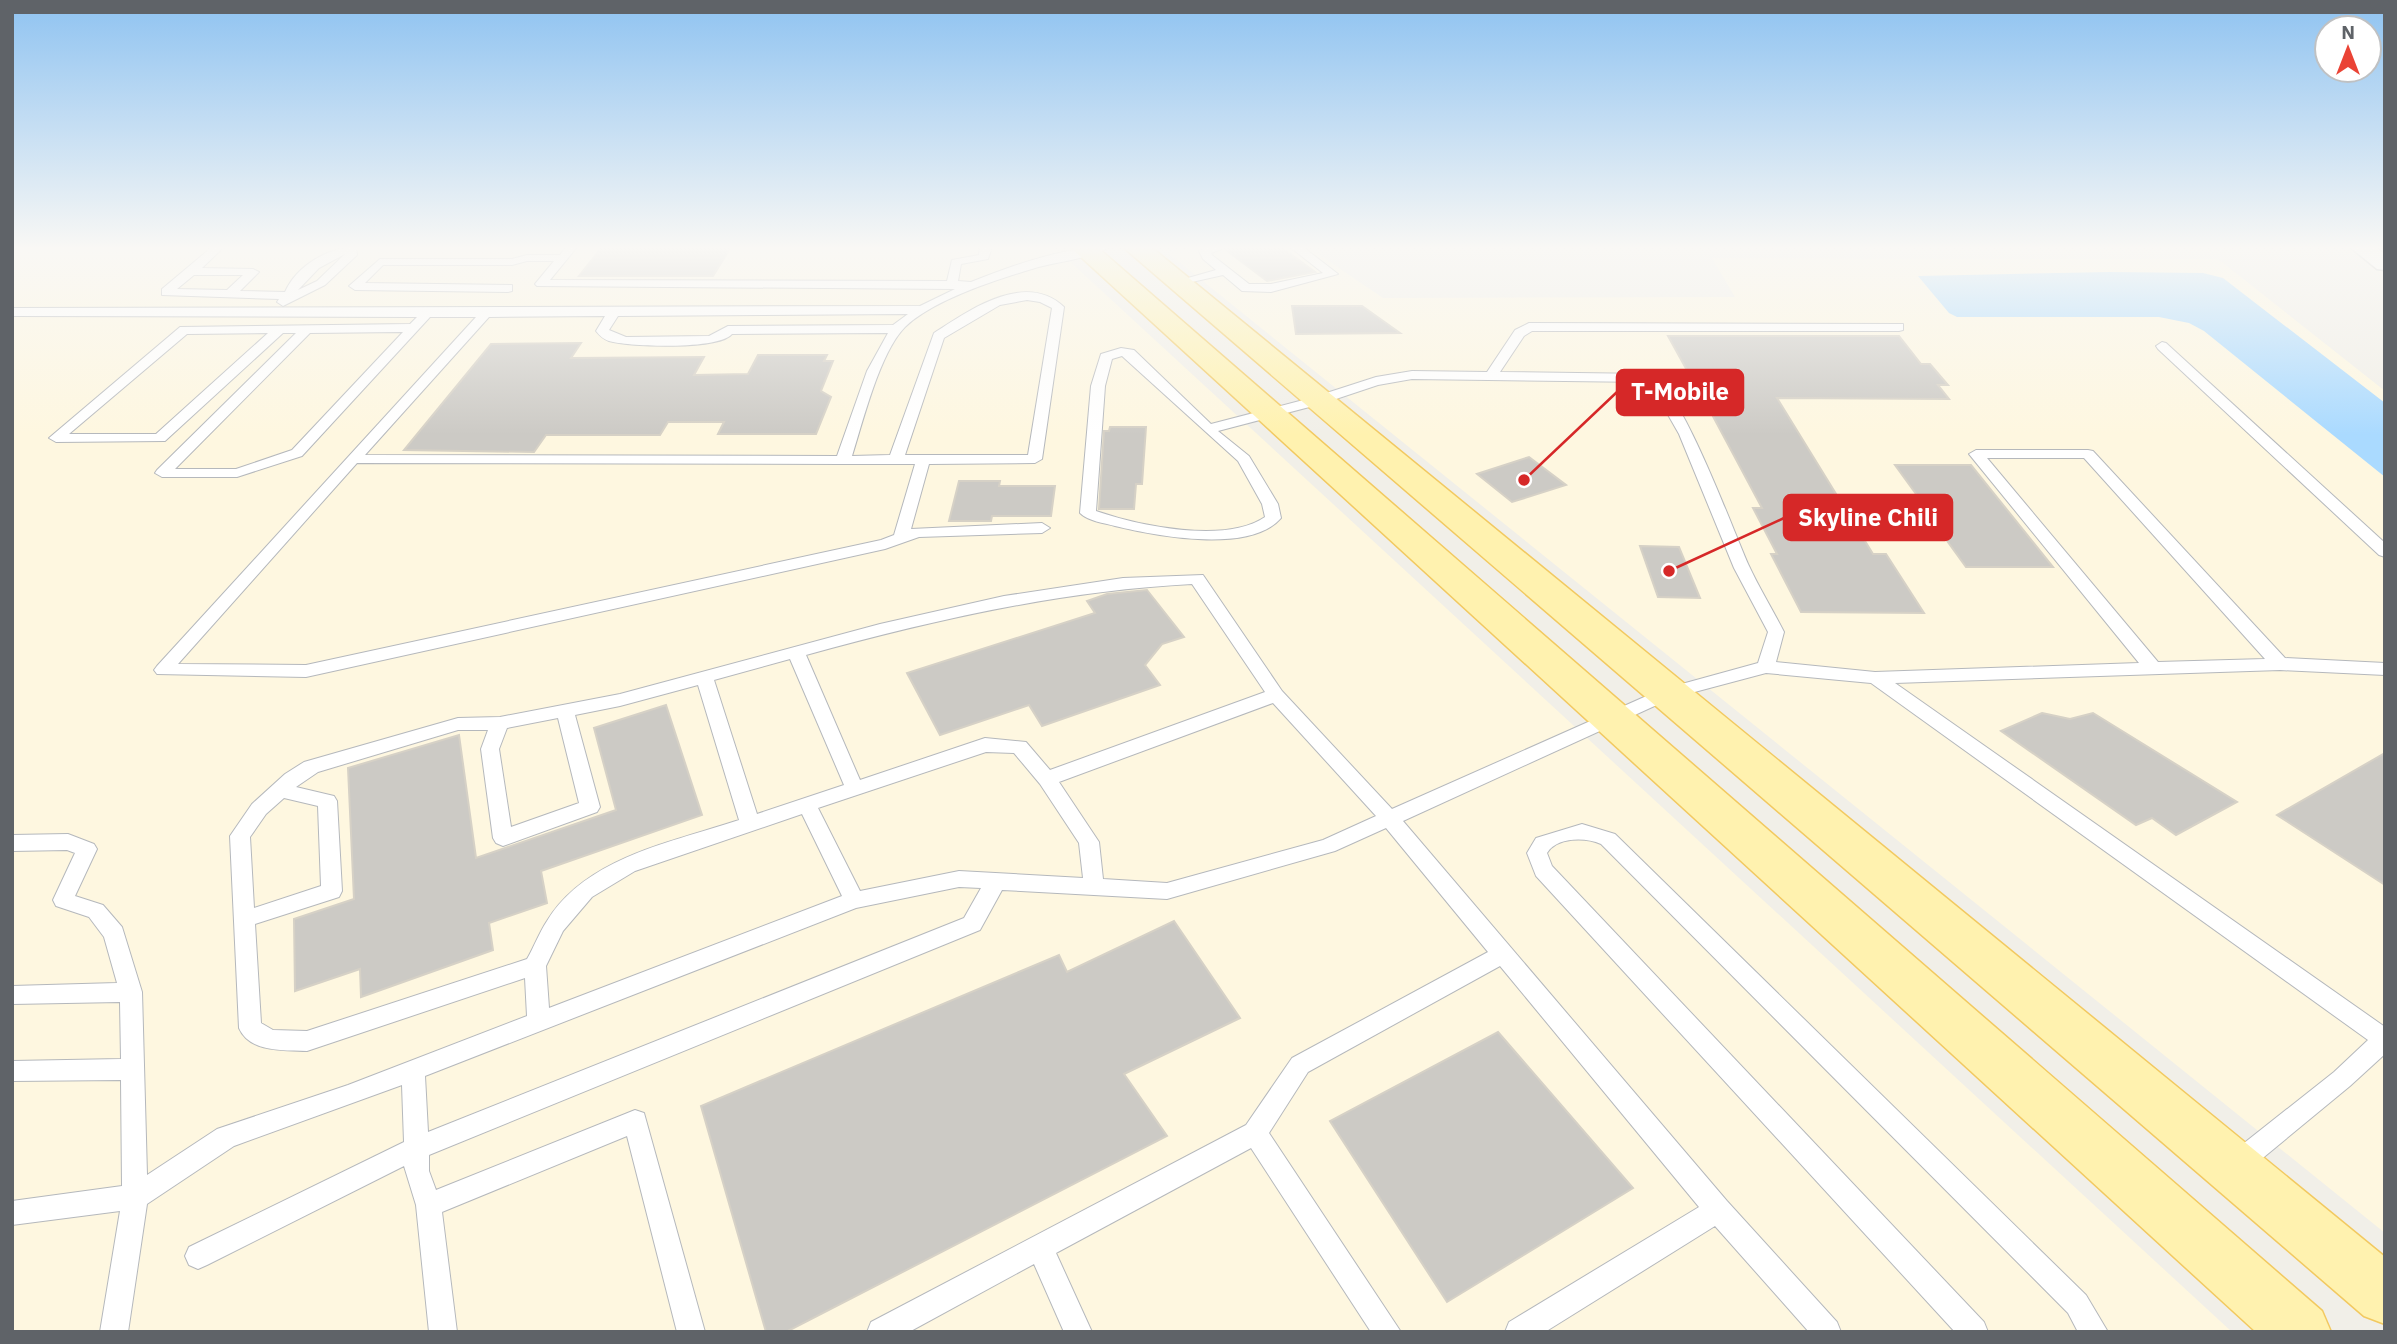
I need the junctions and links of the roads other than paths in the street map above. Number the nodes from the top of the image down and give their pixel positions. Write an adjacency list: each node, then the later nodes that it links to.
1 (278, 310): 12 (lane)
2 (503, 310): 14 (lane)
3 (604, 310): 11 (lane)
4 (924, 310): 9 (lane); 17 (lane)
5 (984, 310): 29 (lane)
6 (1058, 310): 30 (lane)
7 (1156, 310): 25 (main road)
8 (1208, 310): 24 (main road)
9 (744, 311): 11 (lane); 21 (lane)
10 (12, 312): 12 (lane)
11 (614, 312): 21 (lane)
12 (275, 313): 13 (lane); 18 (lane)
13 (427, 313): 14 (lane); 16 (lane)
14 (486, 313): 27 (lane)
15 (1899, 327): 23 (lane)
16 (414, 328): 20 (lane); 20 (lane)
17 (897, 329): 21 (lane); 28 (lane)
18 (262, 330): 19 (lane); 19 (lane)
19 (279, 330): 20 (lane)
20 (307, 330)
21 (728, 330)
22 (2162, 346): 33 (lane)
23 (1490, 377): 24 (lane); 36 (lane)
24 (1316, 401): 25 (lane); 41 (main road)
25 (1266, 413): 26 (lane); 44 (main road)
26 (1208, 429): 26 (lane)
27 (353, 459): 28 (lane); 32 (lane)
28 (843, 460): 29 (lane)
29 (896, 460): 30 (lane)
30 (923, 460): 32 (lane)
31 (1042, 528): 32 (lane)
32 (901, 538)
33 (2385, 552)
34 (796, 652): 39 (lane); 42 (lane); 47 (lane)
35 (2280, 664): 37 (lane); 37 (lane); 38 (lane)
36 (1766, 667): 40 (lane); 41 (lane)
37 (2152, 667): 40 (lane)
38 (2385, 669)
39 (704, 677): 43 (lane); 51 (lane)
40 (1875, 678): 62 (lane)
41 (1666, 694): 44 (lane); 68 (main road)
42 (1276, 695): 46 (lane); 50 (lane)
43 (565, 710): 45 (lane); 45 (lane)
44 (1609, 718): 50 (lane); 86 (main road)
45 (500, 723): 48 (lane)
46 (1047, 779): 47 (lane); 54 (lane)
47 (855, 789): 49 (lane)
48 (280, 790): 56 (lane); 56 (lane)
49 (807, 805): 51 (lane); 55 (lane)
50 (1389, 818): 54 (lane); 57 (lane)
51 (750, 824): 58 (lane)
52 (12, 844): 59 (lane)
53 (996, 881): 54 (lane); 55 (lane); 67 (lane)
54 (1094, 887)
55 (854, 900): 61 (lane)
56 (245, 919): 58 (lane)
57 (1504, 954): 66 (lane); 71 (lane)
58 (535, 966): 61 (lane)
59 (131, 992): 60 (lane); 63 (lane)
60 (12, 995)
61 (539, 1020): 64 (lane)
62 (2385, 1039): 68 (lane)
63 (132, 1069): 65 (lane); 69 (lane)
64 (413, 1070): 67 (lane); 69 (lane)
65 (12, 1071)
66 (1255, 1133): 73 (lane); 81 (lane)
67 (416, 1147): 70 (lane); 74 (lane)
68 (2232, 1168): 75 (main road)
69 (135, 1196): 72 (lane); 76 (lane)
70 (429, 1205): 77 (lane); 78 (lane)
71 (1718, 1210): 82 (lane); 83 (lane)
72 (12, 1213)
73 (1040, 1247): 79 (lane); 80 (lane)
74 (198, 1255)
75 (2385, 1295)
76 (114, 1332)
77 (443, 1332)
78 (691, 1332)
79 (881, 1332)
80 (1078, 1332)
81 (1387, 1332)
82 (1519, 1332)
83 (1827, 1332)
84 (1974, 1332): 85 (lane)
85 (2094, 1332)
86 (2301, 1332)

